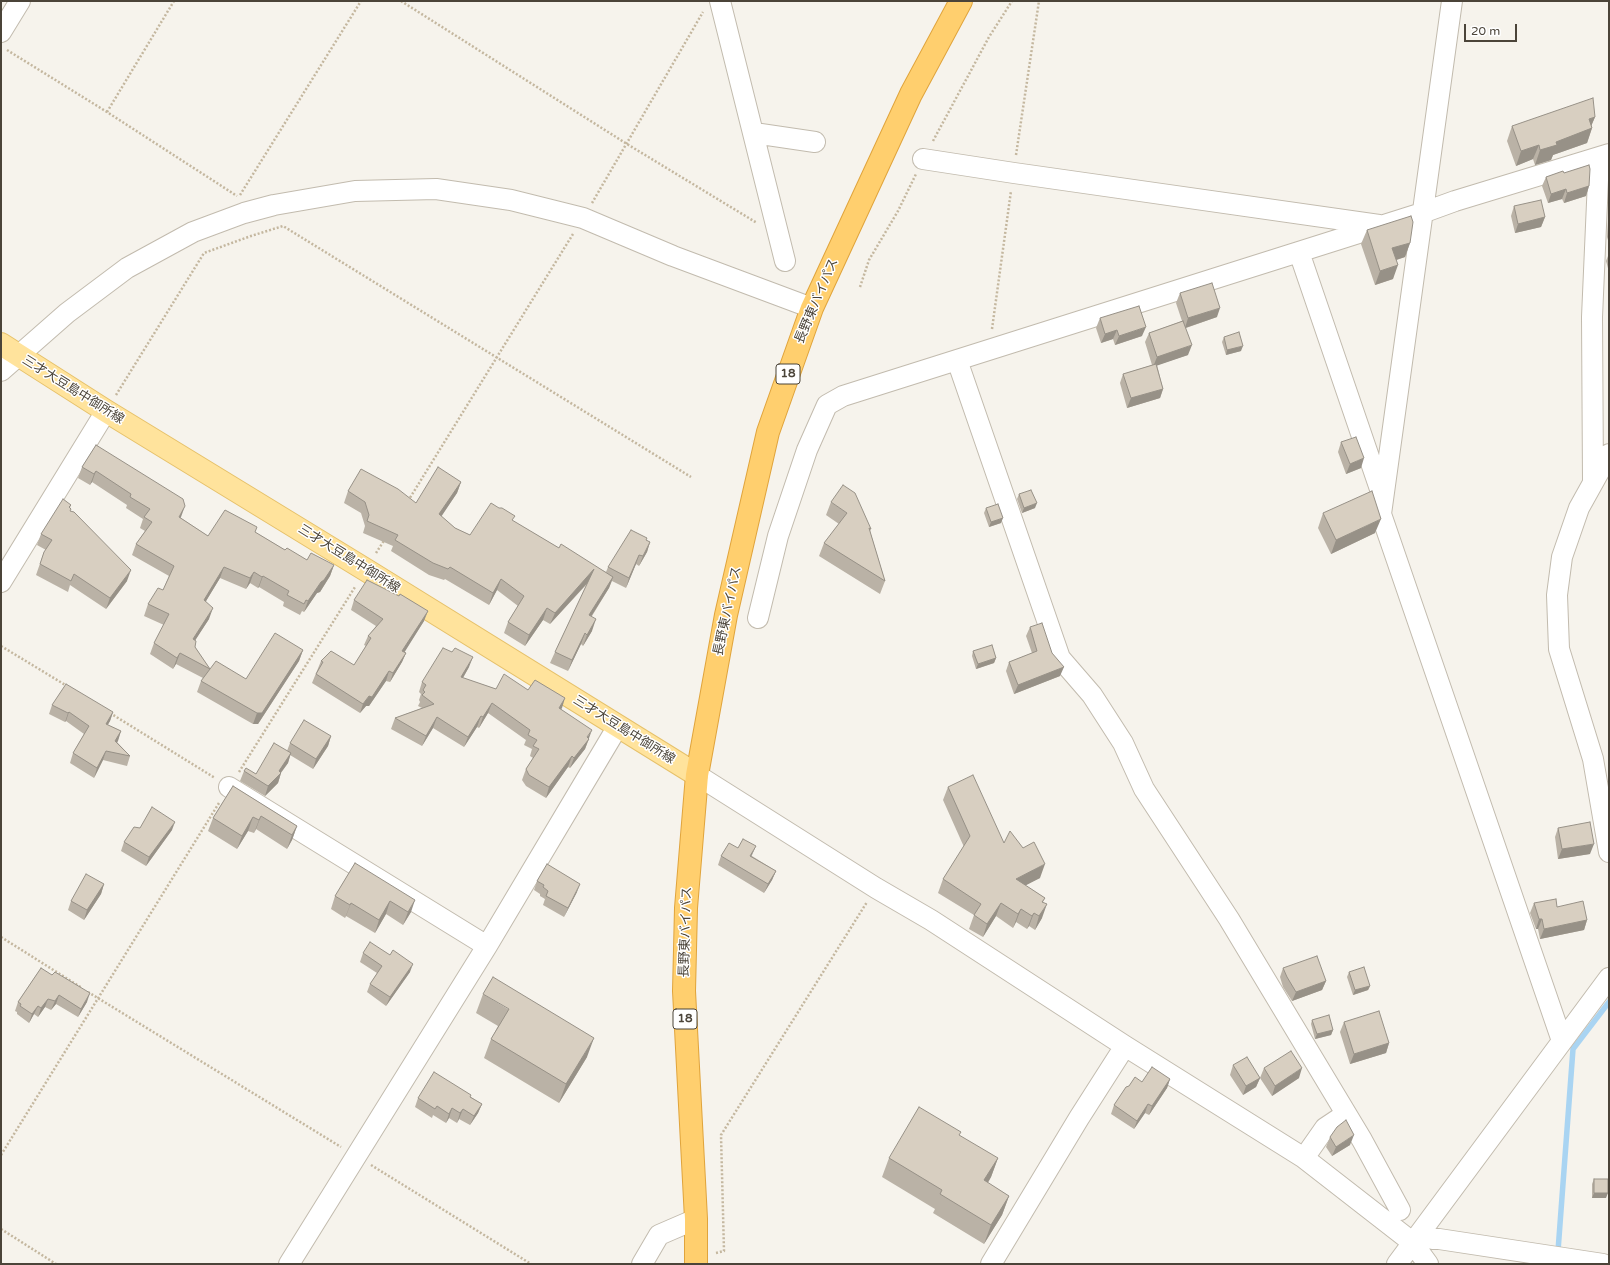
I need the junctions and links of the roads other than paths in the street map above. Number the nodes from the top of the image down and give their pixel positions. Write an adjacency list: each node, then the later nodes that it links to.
1 (20, 1): 5 (street)
2 (961, 1): 14 (highway, 長野東バイパス / 18)
3 (1452, 1): 10 (street)
4 (713, 4): 6 (street)
5 (1, 32)
6 (754, 133): 7 (street); 13 (street)
7 (815, 142)
8 (1604, 156): 10 (street); 21 (street)
9 (923, 159): 11 (street)
10 (1422, 214): 11 (street); 22 (street)
11 (1385, 225): 12 (street)
12 (1300, 252): 17 (street); 22 (street)
13 (785, 261)
14 (812, 308): 16 (street); 26 (highway, 長野東バイパス / 18)
15 (1, 344): 16 (main road, 三才大豆島中御所線)
16 (19, 357): 18 (street); 19 (main road, 三才大豆島中御所線)
17 (956, 360): 24 (street); 33 (street)
18 (1, 371)
19 (106, 411): 23 (street); 25 (main road, 三才大豆島中御所線)
20 (1609, 454): 21 (street)
21 (1593, 482): 28 (street)
22 (1384, 498): 31 (street)
23 (1, 582)
24 (758, 618)
25 (618, 726): 26 (main road, 三才大豆島中御所線); 29 (street)
26 (697, 775): 32 (street); 36 (highway, 長野東バイパス / 18)
27 (229, 787): 29 (street)
28 (1609, 852)
29 (487, 946): 40 (street)
30 (1609, 978): 31 (street)
31 (1562, 1041): 38 (street)
32 (1125, 1046): 34 (street); 42 (street)
33 (1346, 1114): 34 (street); 35 (street)
34 (1304, 1158): 38 (street)
35 (1400, 1210)
36 (696, 1219): 39 (highway, 長野東バイパス / 18); 41 (street)
37 (1432, 1239): 45 (street)
38 (1412, 1242): 43 (street); 44 (street)
39 (696, 1261)
40 (289, 1264)
41 (642, 1264)
42 (991, 1264)
43 (1397, 1264)
44 (1428, 1264)
45 (1603, 1264)

